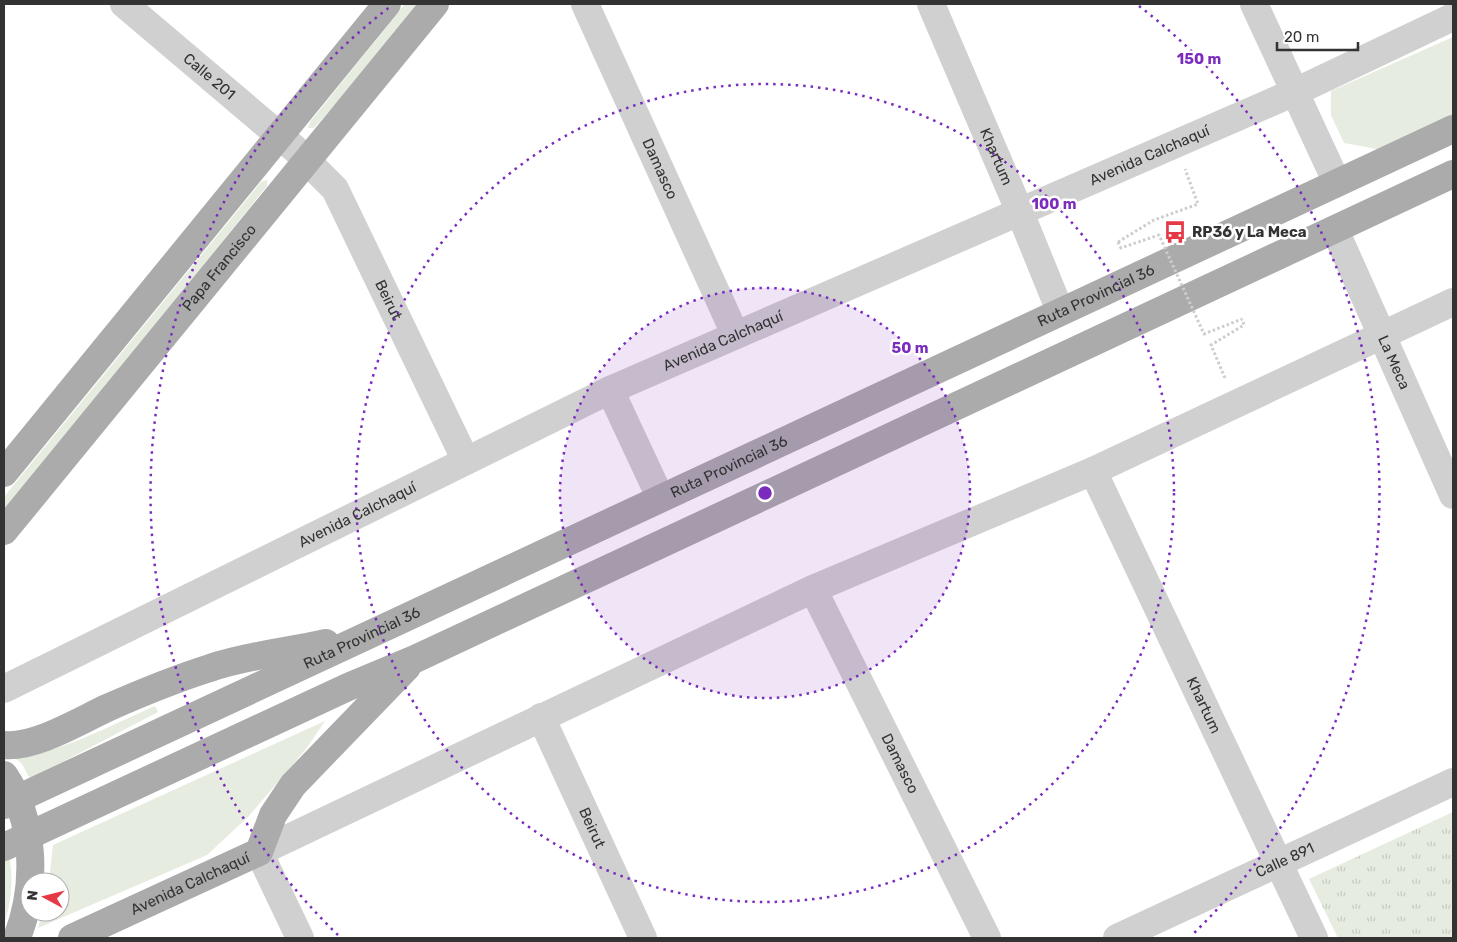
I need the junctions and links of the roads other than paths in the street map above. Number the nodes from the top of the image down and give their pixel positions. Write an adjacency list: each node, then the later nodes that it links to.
1 (124, 4): 10 (street, Calle 201)
2 (387, 4): 10 (main road, Papa Francisco)
3 (435, 4): 10 (main road, Papa Francisco)
4 (585, 4): 17 (street, Damasco)
5 (931, 4): 13 (street, Khartum)
6 (1254, 4): 8 (street)
7 (1453, 17): 8 (street, Avenida Calchaquí)
8 (1294, 92): 12 (street); 13 (street, Avenida Calchaquí)
9 (1453, 129): 12 (main road, Ruta Provincial 36)
10 (294, 149): 20 (street, Beirut); 22 (main road, Papa Francisco); 25 (main road, Papa Francisco)
11 (1453, 174): 14 (main road)
12 (1337, 183): 16 (main road, Ruta Provincial 36)
13 (1019, 210): 16 (street, Khartum); 17 (street, Avenida Calchaquí)
14 (1335, 230): 18 (street, La Meca); 28 (main road)
15 (1453, 302): 18 (street, Avenida Calchaquí)
16 (1060, 311): 24 (main road, Ruta Provincial 36)
17 (735, 334): 19 (street, Avenida Calchaquí)
18 (1380, 336): 21 (street, Avenida Calchaquí); 23 (street, La Meca)
19 (610, 390): 20 (street, Avenida Calchaquí); 24 (street)
20 (466, 461): 29 (street, Avenida Calchaquí)
21 (1093, 471): 26 (street, Avenida Calchaquí); 38 (street, Khartum)
22 (4, 473)
23 (1453, 495)
24 (660, 497): 27 (main road, Ruta Provincial 36)
25 (4, 531)
26 (813, 589): 30 (street, Avenida Calchaquí); 43 (street, Damasco)
27 (380, 628): 31 (main road); 34 (main road, Ruta Provincial 36)
28 (415, 659): 35 (main road); 37 (main road)
29 (4, 689)
30 (541, 717): 37 (street, Avenida Calchaquí); 42 (street, Beirut)
31 (4, 745)
32 (4, 775): 34 (main road)
33 (1453, 782): 38 (street, Calle 891)
34 (10, 802): 35 (main road)
35 (28, 836): 36 (main road); 39 (main road)
36 (4, 847)
37 (259, 852): 40 (main road, Avenida Calchaquí); 41 (street)
38 (1279, 863): 44 (street, Calle 891); 45 (street, Khartum)
39 (17, 938)
40 (72, 938)
41 (300, 938)
42 (643, 938)
43 (987, 938)
44 (1117, 938)
45 (1314, 938)

